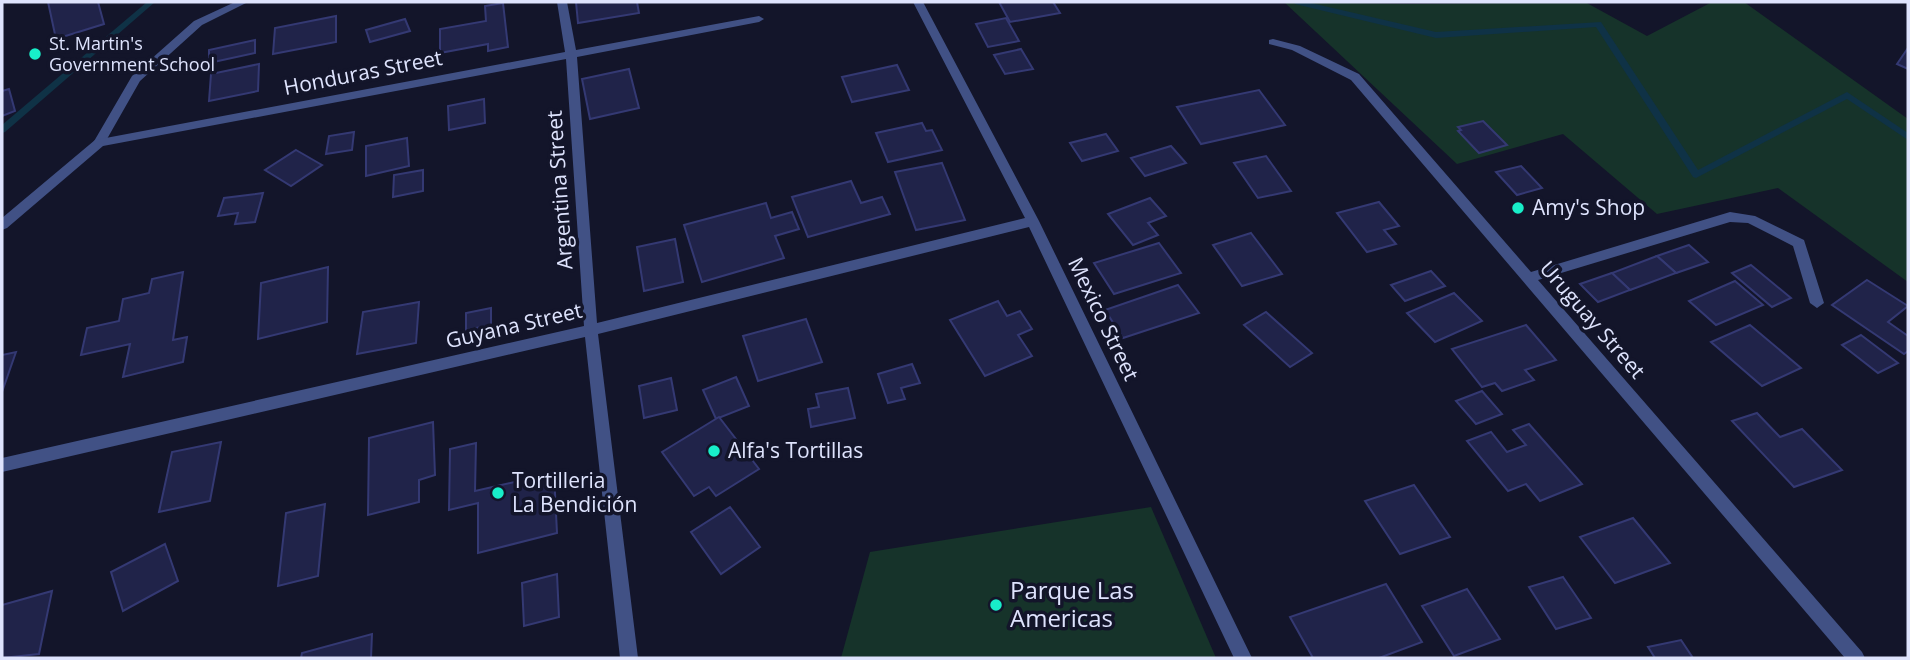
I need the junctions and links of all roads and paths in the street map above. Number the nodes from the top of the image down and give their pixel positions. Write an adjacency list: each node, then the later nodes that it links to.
1 (243, 2): 7 (street)
2 (562, 2): 6 (street, Argentina Street)
3 (918, 2): 8 (street, Mexico Street)
4 (759, 19): 6 (street, Honduras Street)
5 (1273, 42): 10 (street, Uruguay Street)
6 (570, 53): 7 (street, Honduras Street); 12 (street, Argentina Street)
7 (99, 143): 9 (street, Honduras Street)
8 (1033, 221): 12 (street, Guyana Street); 15 (street, Mexico Street)
9 (2, 225)
10 (1528, 278): 11 (street); 16 (street, Uruguay Street)
11 (1818, 303)
12 (591, 330): 13 (street, Guyana Street); 14 (street, Argentina Street)
13 (2, 465)
14 (629, 658)
15 (1243, 658)
16 (1856, 658)

